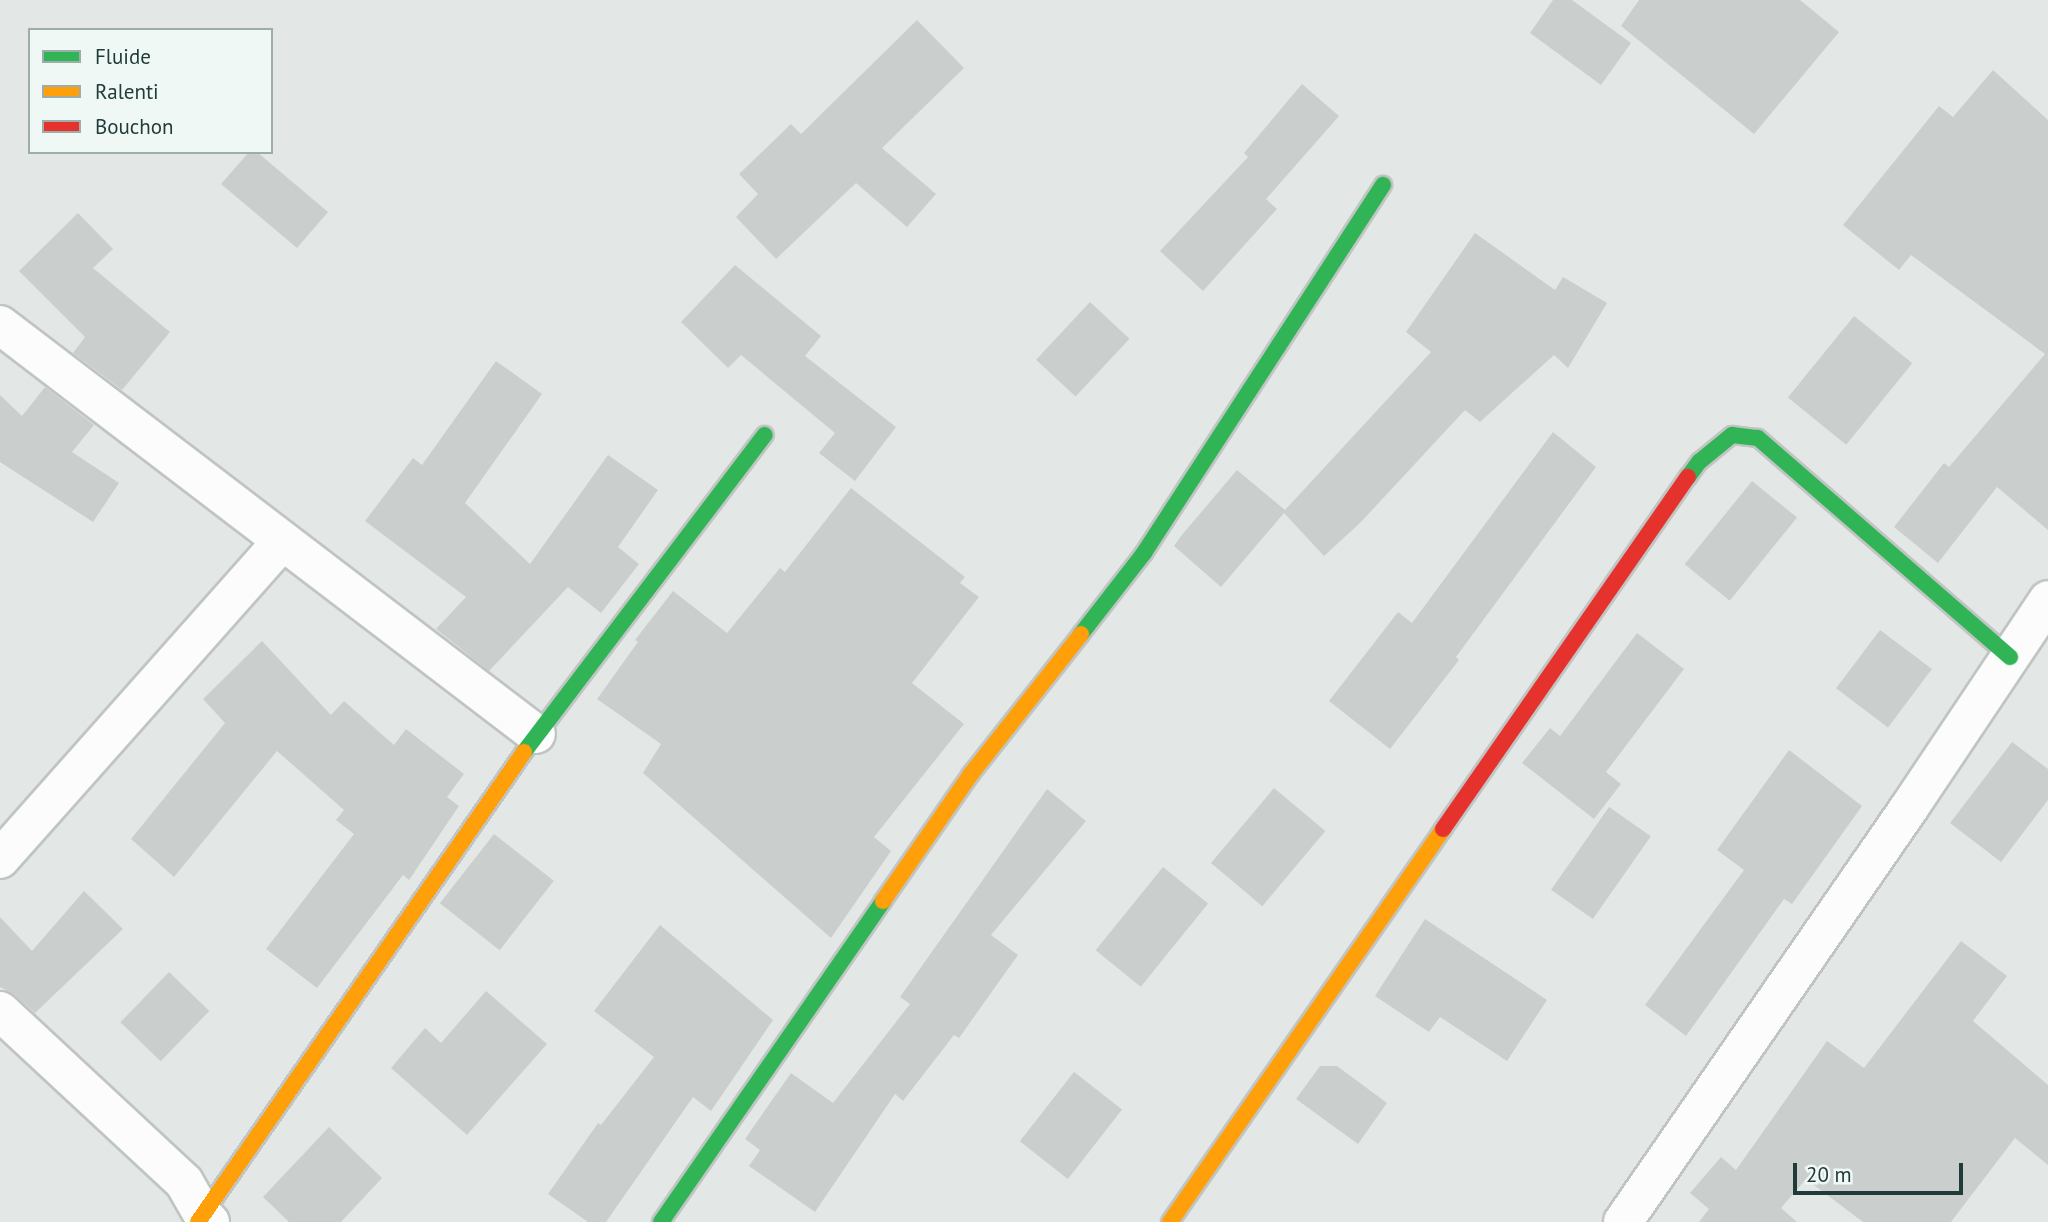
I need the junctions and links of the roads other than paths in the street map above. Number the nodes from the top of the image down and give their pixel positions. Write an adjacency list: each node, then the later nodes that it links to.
1 (1383, 185): 11 (street)
2 (0, 325): 4 (street)
3 (765, 435): 7 (street)
4 (281, 542): 7 (street); 8 (street)
5 (2048, 600): 6 (street)
6 (2010, 657): 12 (street); 13 (street)
7 (536, 734): 10 (street)
8 (0, 859)
9 (0, 1011): 10 (street)
10 (203, 1220)
11 (661, 1222)
12 (1170, 1222)
13 (1623, 1222)

